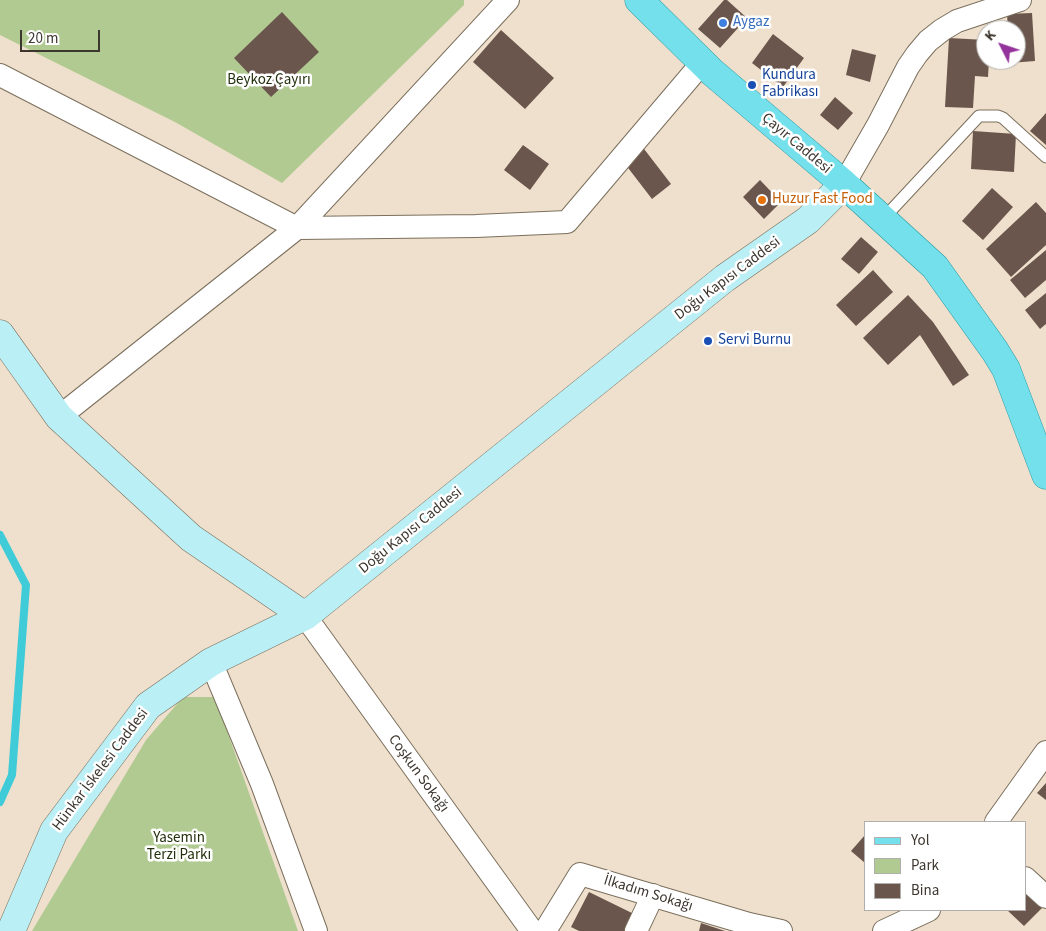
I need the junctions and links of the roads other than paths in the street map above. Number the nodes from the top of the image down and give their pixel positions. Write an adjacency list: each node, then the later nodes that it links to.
1 (508, 0): 9 (street)
2 (639, 0): 4 (main road, Çayır Caddesi)
3 (1020, 0): 7 (street)
4 (702, 63): 7 (main road, Çayır Caddesi); 9 (street)
5 (0, 75): 9 (street)
6 (1046, 157): 8 (lane)
7 (844, 184): 8 (main road, Çayır Caddesi); 13 (street, Doğu Kapısı Caddesi)
8 (883, 219): 12 (main road, Çayır Caddesi)
9 (297, 228): 11 (street)
10 (0, 334): 11 (street)
11 (58, 417): 13 (street)
12 (1046, 475)
13 (304, 616): 14 (street, Doğu Kapısı Caddesi); 23 (street, Coşkun Sokağı)
14 (211, 662): 21 (street, Hünkar İskelesi Caddesi); 22 (street)
15 (1046, 752): 16 (street)
16 (997, 821)
17 (1026, 879): 19 (street)
18 (652, 895): 24 (street, İlkadım Sokağı); 25 (street); 26 (street, İlkadım Sokağı)
19 (1046, 897)
20 (927, 911): 27 (street)
21 (11, 931)
22 (316, 931)
23 (532, 931)
24 (544, 931)
25 (636, 931)
26 (781, 931)
27 (884, 931)

